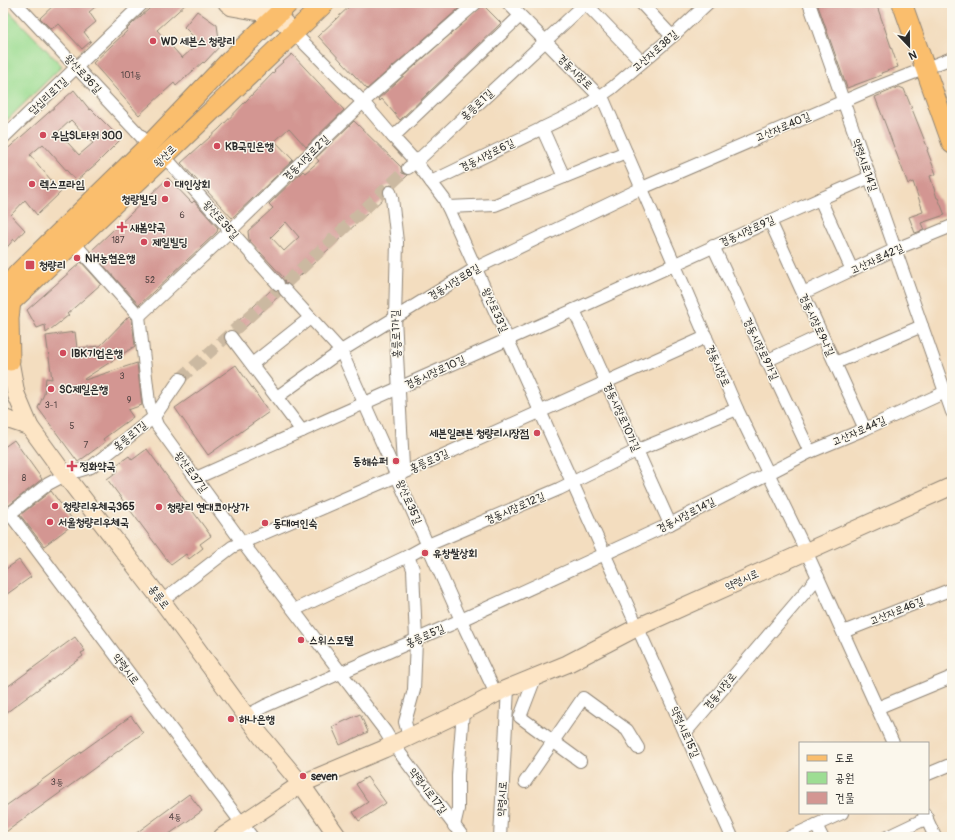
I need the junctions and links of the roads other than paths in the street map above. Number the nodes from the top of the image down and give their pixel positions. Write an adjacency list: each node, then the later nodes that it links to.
1 (16, 3): 19 (street, 왕산로36길)
2 (143, 3): 19 (street, 답십리로1길)
3 (226, 3): 12 (main road)
4 (325, 3): 14 (main road, 왕산로)
5 (476, 3): 23 (street, 경동시장로2길)
6 (508, 3): 13 (street, 경동시장로)
7 (586, 3): 16 (street, 홍릉로1길); 18 (street)
8 (641, 3): 15 (street)
9 (708, 3): 15 (street, 고산자로38길)
10 (809, 3): 22 (street, 약령시로14길)
11 (902, 3): 20 (main road)
12 (283, 9): 14 (main road); 28 (main road, 왕산로)
13 (520, 16): 16 (street, 경동시장로); 25 (street)
14 (294, 32): 23 (street, 왕산로33길); 30 (main road, 왕산로)
15 (674, 35): 18 (street, 고산자로38길)
16 (546, 41): 21 (street, 경동시장로); 31 (street, 홍릉로1길)
17 (952, 58): 20 (street, 고산자로40길)
18 (642, 62): 21 (street, 고산자로38길)
19 (77, 68): 26 (street, 답십리로1길); 28 (street, 왕산로36길)
20 (926, 68): 22 (street, 고산자로40길); 27 (main road)
21 (600, 96): 24 (street, 경동시장로6길); 29 (street, 경동시장로)
22 (843, 101): 33 (street, 약령시로14길); 35 (street, 고산자로40길)
23 (364, 102): 25 (street, 왕산로33길); 41 (street, 경동시장로2길)
24 (542, 128): 32 (street); 34 (street, 경동시장로6길)
25 (393, 137): 31 (street, 왕산로33길)
26 (3, 138)
27 (952, 144)
28 (149, 145): 49 (main road, 왕산로)
29 (626, 152): 32 (street); 35 (street, 경동시장로)
30 (165, 157): 41 (street, 왕산로35길); 42 (main road, 왕산로)
31 (412, 165): 34 (street, 왕산로33길)
32 (564, 177): 38 (street)
33 (870, 177): 37 (street, 경동시장로9길); 44 (street, 약령시로14길)
34 (431, 182): 38 (street, 왕산로33길)
35 (642, 188): 45 (street, 경동시장로); 46 (street, 경동시장로8길)
36 (390, 192): 53 (street, 홍릉로1가길)
37 (820, 199): 39 (street, 경동시장로9길); 47 (street)
38 (448, 207): 46 (street, 왕산로33길)
39 (770, 221): 43 (street, 경동시장로9길); 48 (street, 경동시장로9나길)
40 (952, 226): 44 (street, 고산자로42길)
41 (231, 230): 51 (street, 경동시장로2길); 52 (street, 왕산로35길)
42 (74, 243): 49 (main road, 왕산로); 51 (street)
43 (714, 246): 45 (street, 경동시장로9길); 61 (street, 경동시장로9가길)
44 (896, 249): 47 (street, 고산자로42길); 54 (street, 약령시로14길)
45 (675, 265): 50 (street, 경동시장로10길); 56 (street, 경동시장로)
46 (476, 268): 53 (street, 경동시장로8길); 58 (street, 왕산로33길)
47 (852, 270): 48 (street, 고산자로42길)
48 (803, 293): 55 (street, 경동시장로9나길)
49 (6, 300): 60 (main road)
50 (574, 310): 58 (street, 경동시장로10길); 65 (street, 경동시장로10가길)
51 (139, 316): 73 (street, 왕산로37길)
52 (310, 318): 59 (street, 왕산로35길); 63 (street)
53 (395, 318): 59 (street, 경동시장로8길); 66 (street, 홍릉로1가길)
54 (922, 326): 62 (street); 67 (street, 약령시로14길)
55 (822, 335): 61 (street); 62 (street, 경동시장로9나길)
56 (706, 336): 65 (street, 홍릉로3길); 70 (street, 경동시장로)
57 (231, 337): 63 (street)
58 (508, 339): 66 (street, 경동시장로10길); 71 (street, 왕산로33길)
59 (341, 351): 68 (street, 경동시장로8길); 69 (street, 왕산로35길)
60 (6, 353): 75 (main road, 홍릉로)
61 (766, 361): 79 (street, 경동시장로9가길)
62 (835, 363): 76 (street, 경동시장로9나길)
63 (252, 364): 68 (street)
64 (180, 379): 73 (street, 홍릉로1길)
65 (606, 381): 71 (street, 홍릉로3길); 78 (street, 경동시장로10가길)
66 (398, 389): 69 (street, 경동시장로10길); 82 (street, 홍릉로1가길)
67 (948, 391): 72 (street, 약령시로14길); 76 (street, 고산자로44길)
68 (277, 397): 77 (street)
69 (365, 403): 77 (street, 경동시장로10길); 82 (street, 왕산로35길)
70 (737, 409): 78 (street, 경동시장로12길); 80 (street, 경동시장로)
71 (540, 411): 82 (street, 홍릉로3길); 84 (street, 왕산로33길)
72 (952, 412)
73 (154, 417): 81 (street, 홍릉로1길); 83 (street, 왕산로37길)
74 (3, 418): 75 (main road)
75 (30, 426): 81 (main road, 홍릉로)
76 (865, 429): 79 (street, 고산자로44길)
77 (302, 431): 83 (street, 경동시장로10길)
78 (638, 450): 84 (street, 경동시장로12길); 87 (street, 경동시장로10가길)
79 (810, 452): 80 (street, 고산자로44길)
80 (767, 473): 87 (street, 경동시장로14길); 90 (street, 경동시장로)
81 (64, 475): 86 (street, 홍릉로1길); 95 (main road, 홍릉로)
82 (397, 476): 88 (street, 홍릉로3길); 89 (street, 왕산로35길)
83 (196, 478): 88 (street, 왕산로37길)
84 (572, 482): 89 (street, 경동시장로12길); 91 (street, 왕산로33길)
85 (952, 486): 90 (main road, 약령시로)
86 (7, 517): 121 (street, 약령시로)
87 (670, 524): 91 (street, 경동시장로14길)
88 (242, 542): 95 (street, 홍릉로3길); 96 (street, 왕산로37길)
89 (428, 545): 92 (street, 경동시장로12길); 97 (street, 왕산로35길)
90 (806, 551): 93 (street, 경동시장로); 98 (main road, 약령시로)
91 (603, 554): 97 (street, 홍릉로5길); 98 (street, 왕산로33길)
92 (408, 556): 96 (street, 경동시장로12길); 100 (street)
93 (818, 577): 99 (street, 경동시장로); 108 (street, 경동시장로)
94 (952, 589): 99 (street, 고산자로46길)
95 (162, 601): 107 (main road, 홍릉로)
96 (294, 610): 101 (street, 왕산로37길)
97 (461, 620): 100 (street, 홍릉로5길); 104 (street, 왕산로35길)
98 (638, 627): 103 (main road, 약령시로); 108 (street, 약령시로15길)
99 (843, 632): 105 (street, 경동시장로)
100 (416, 640): 101 (street, 홍릉로5길); 109 (street)
101 (340, 673): 107 (street, 홍릉로5길); 112 (street, 왕산로37길)
102 (952, 677): 105 (street)
103 (535, 678): 104 (main road, 약령시로); 110 (street)
104 (502, 691): 106 (main road, 약령시로); 128 (street, 약령시로)
105 (877, 708): 111 (street, 경동시장로)
106 (463, 711): 109 (main road, 약령시로); 123 (street)
107 (246, 716): 118 (main road, 홍릉로)
108 (685, 733): 129 (street, 약령시로15길)
109 (409, 737): 112 (main road, 약령시로)
110 (553, 742): 113 (street, 약령시로); 114 (street); 117 (street, 약령시로)
111 (893, 742)
112 (393, 744): 118 (main road, 약령시로); 123 (street, 약령시로17길)
113 (638, 748)
114 (580, 761)
115 (952, 764): 116 (street)
116 (929, 774)
117 (525, 782)
118 (301, 784): 121 (main road, 약령시로); 126 (main road, 홍릉로)
119 (840, 814): 122 (street)
120 (925, 816): 132 (street); 133 (street)
121 (242, 823): 124 (main road, 약령시로); 125 (street)
122 (816, 825): 130 (street); 131 (street)
123 (454, 826): 127 (street, 약령시로17길)
124 (222, 837)
125 (252, 837)
126 (338, 837)
127 (462, 837)
128 (500, 837)
129 (732, 837)
130 (790, 837)
131 (822, 837)
132 (887, 837)
133 (935, 837)

